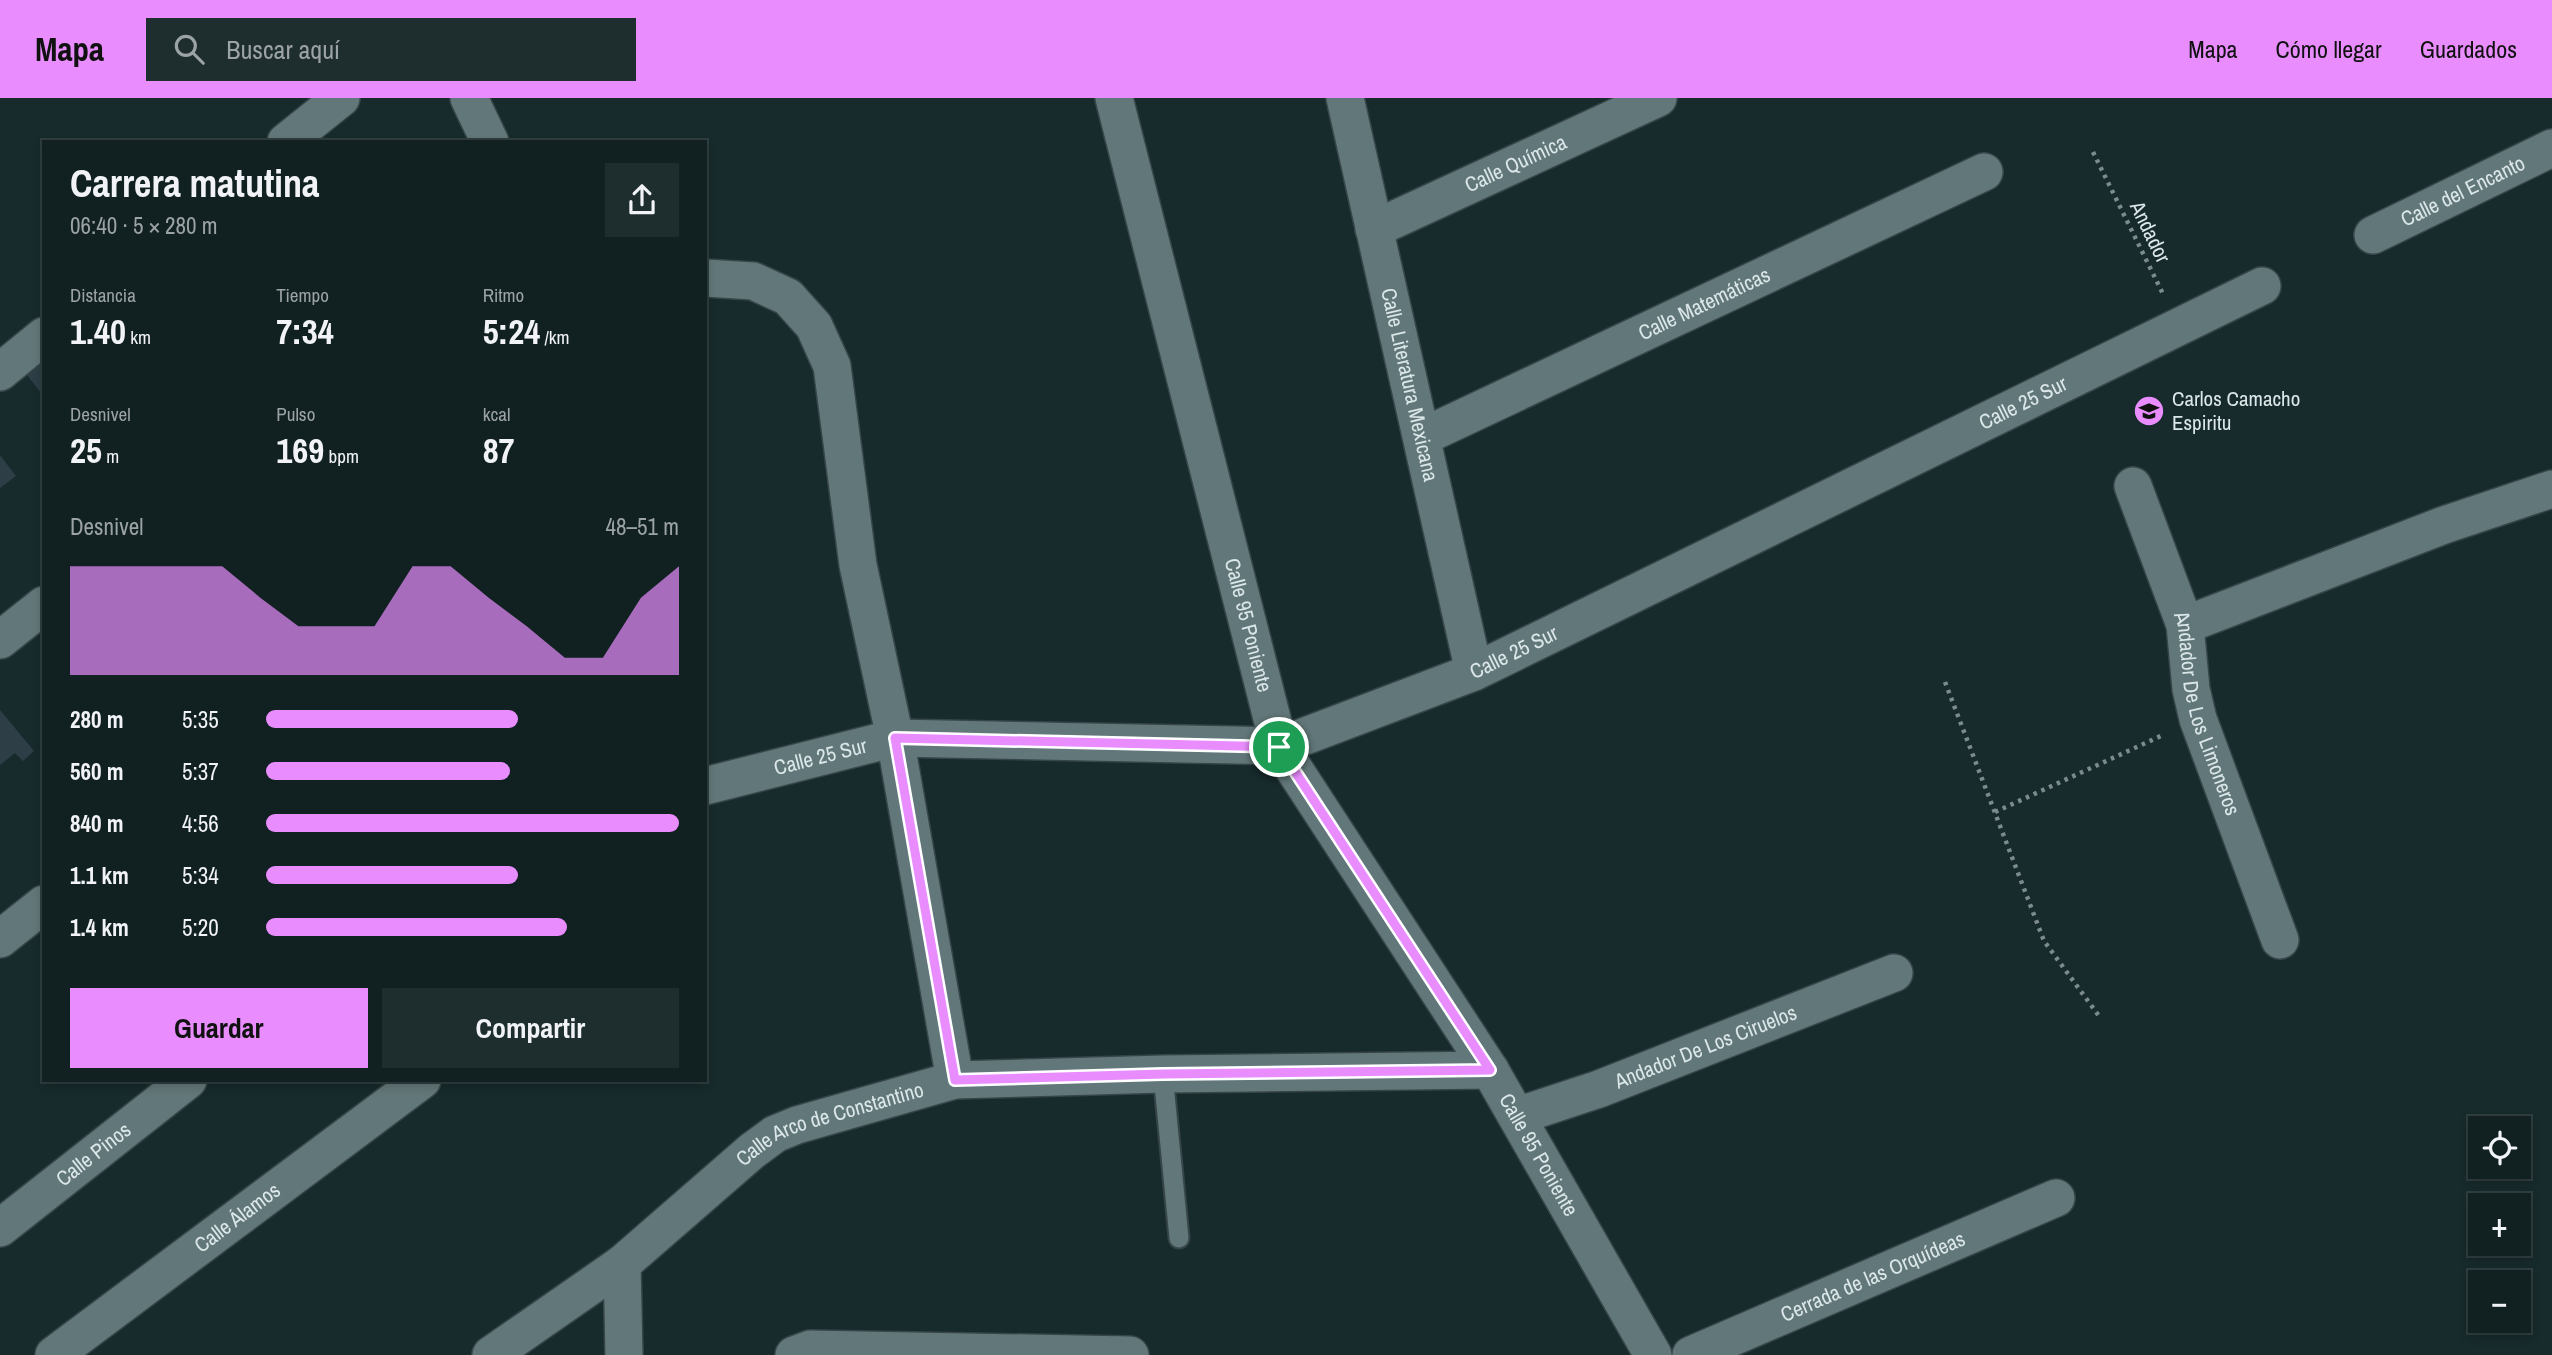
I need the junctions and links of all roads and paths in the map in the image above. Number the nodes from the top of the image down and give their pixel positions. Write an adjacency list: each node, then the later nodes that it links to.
1 (341, 98): 6 (street)
2 (469, 98): 7 (street)
3 (1114, 98): 28 (street, Calle 95 Poniente)
4 (1345, 98): 11 (street, Calle Literatura Mexicana)
5 (1658, 98): 11 (street, Calle Química)
6 (288, 140)
7 (489, 140)
8 (2552, 148): 12 (street, Calle del Encanto)
9 (2093, 152): 15 (path, Andador)
10 (1984, 172): 18 (street, Calle Matemáticas)
11 (1374, 229): 18 (street, Calle Literatura Mexicana)
12 (2373, 235)
13 (707, 278): 27 (street)
14 (2262, 286): 15 (street, Calle 25 Sur)
15 (2178, 327): 24 (street, Calle 25 Sur)
16 (42, 338): 17 (street)
17 (0, 372)
18 (1422, 437): 24 (street, Calle Literatura Mexicana)
19 (2133, 486): 22 (street, Andador De Los Limoneros)
20 (2552, 489): 22 (street)
21 (42, 607): 23 (street)
22 (2185, 625): 26 (street, Andador De Los Limoneros)
23 (0, 640)
24 (1474, 672): 28 (street, Calle 25 Sur)
25 (1945, 682): 30 (path)
26 (2198, 719): 30 (path); 33 (street, Andador De Los Limoneros)
27 (895, 738): 28 (street, Calle 25 Sur); 29 (street, Calle 25 Sur); 38 (street)
28 (1279, 747): 36 (street, Calle 95 Poniente)
29 (707, 785)
30 (1995, 812): 35 (path)
31 (42, 906): 32 (street)
32 (0, 939)
33 (2280, 940)
34 (1894, 973): 41 (street, Andador De Los Ciruelos)
35 (2099, 1016)
36 (1490, 1070): 37 (street, Calle Arco de Constantino); 41 (street, Calle 95 Poniente)
37 (1163, 1074): 38 (street, Calle Arco de Constantino); 44 (lane)
38 (955, 1080): 45 (street, Calle Arco de Constantino)
39 (185, 1082): 43 (street, Calle Pinos)
40 (419, 1082): 46 (street, Calle Álamos)
41 (1517, 1116): 51 (street, Calle 95 Poniente)
42 (2056, 1198): 52 (street, Cerrada de las Orquídeas)
43 (0, 1227)
44 (1179, 1238)
45 (622, 1264): 47 (street, Calle Arco de Constantino); 48 (street)
46 (54, 1355)
47 (491, 1355)
48 (624, 1355)
49 (794, 1355): 50 (street)
50 (1130, 1355)
51 (1653, 1355)
52 (1691, 1355)

